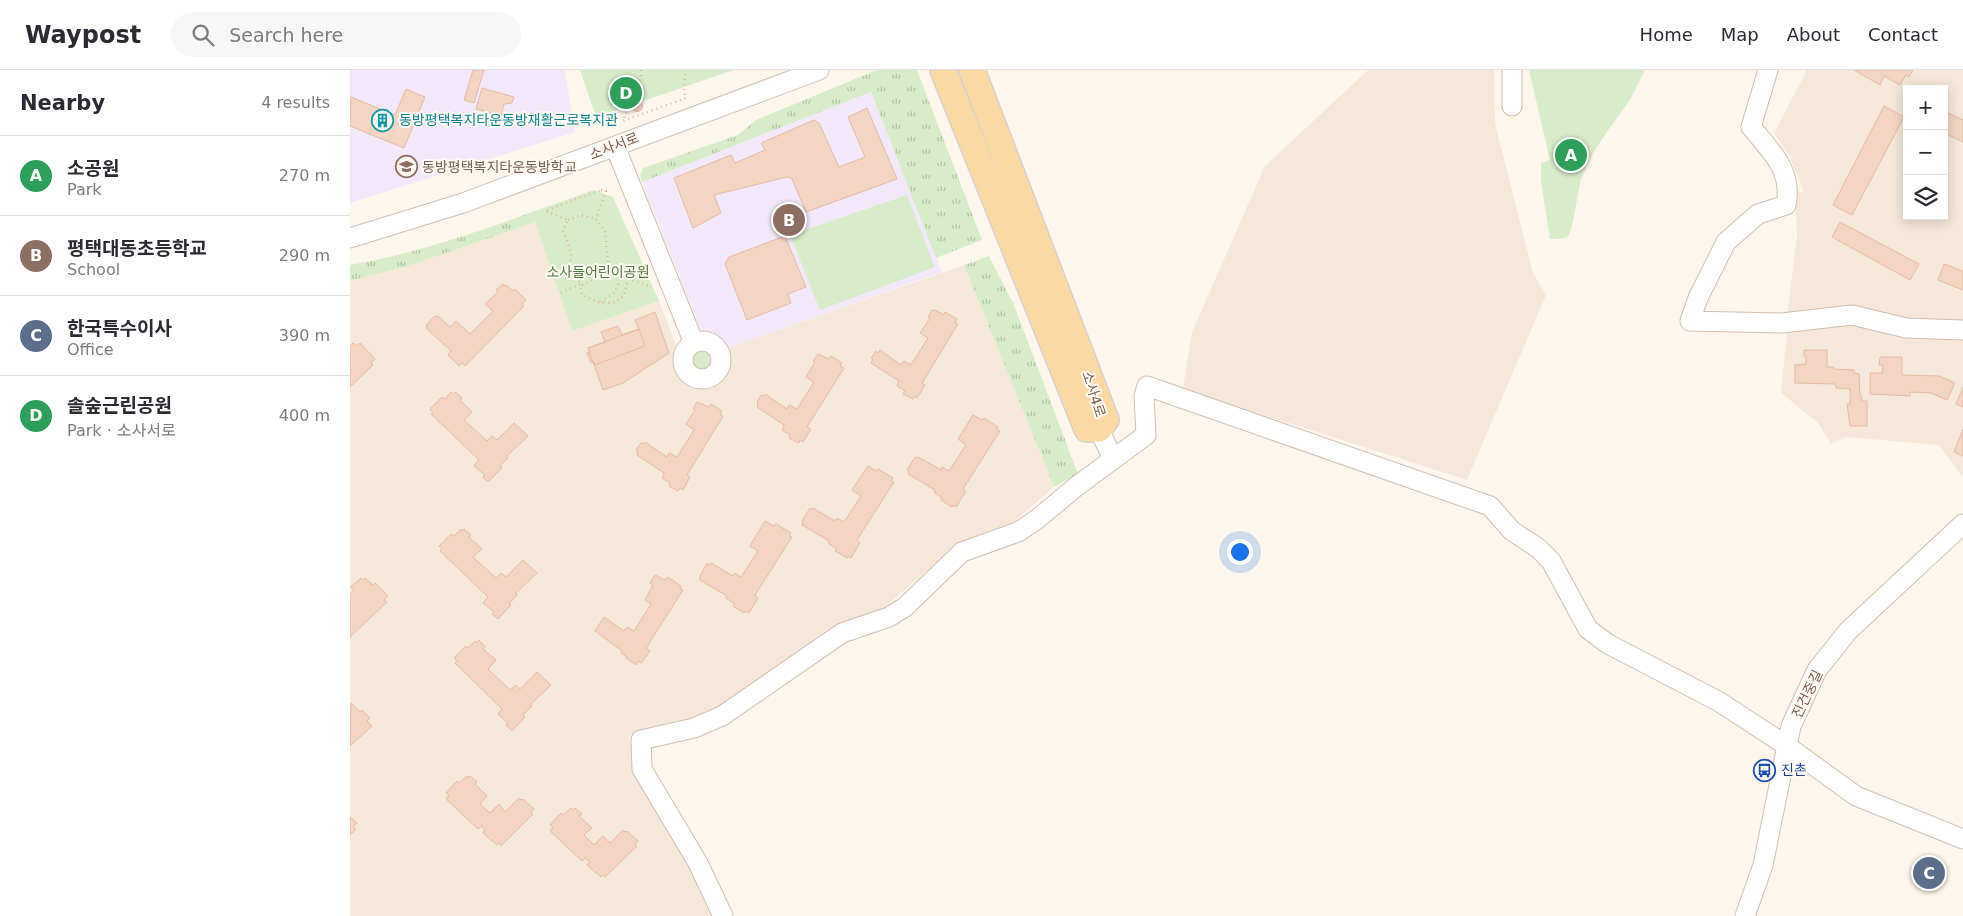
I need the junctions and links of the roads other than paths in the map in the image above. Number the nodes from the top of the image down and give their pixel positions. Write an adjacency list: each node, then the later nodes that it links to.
1 (819, 70): 6 (street, 소사서로)
2 (943, 70): 12 (main road, 소사4로)
3 (972, 70): 12 (main road, 소사4로)
4 (1512, 70): 7 (street)
5 (1768, 70): 10 (street)
6 (772, 78): 8 (street, 소사서로)
7 (1512, 106)
8 (615, 146): 9 (street, 소사서로); 11 (street)
9 (350, 238)
10 (1963, 330)
11 (694, 343)
12 (1099, 429): 13 (street)
13 (1112, 457)
14 (1963, 524): 15 (street, 진건중길)
15 (1787, 746): 16 (street); 17 (street); 18 (street, 진건중길)
16 (1963, 839)
17 (723, 916)
18 (1745, 916)

